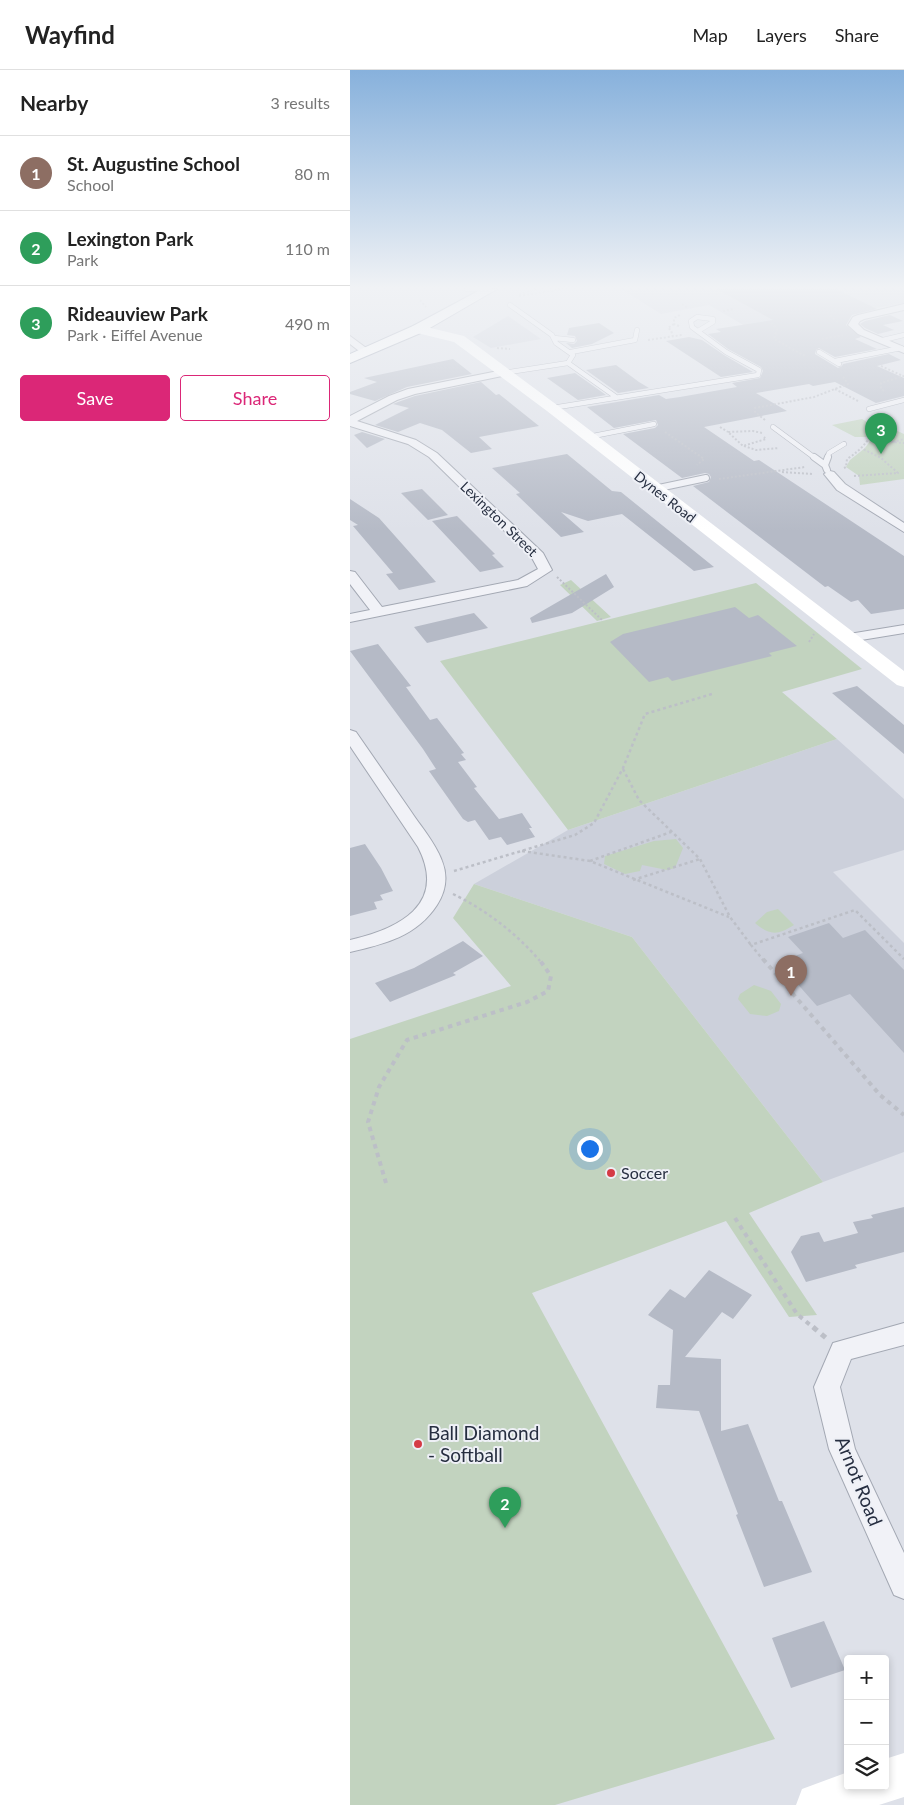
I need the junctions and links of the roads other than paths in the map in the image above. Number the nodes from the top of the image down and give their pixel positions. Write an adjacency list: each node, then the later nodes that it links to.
1 (499, 370): 5 (street, Dynes Road)
2 (523, 370): 5 (lane)
3 (578, 370): 6 (lane)
4 (759, 370): 6 (lane)
5 (503, 373): 8 (street, Dynes Road); 10 (street)
6 (616, 397): 8 (lane)
7 (903, 401): 9 (lane)
8 (552, 408): 13 (street, Dynes Road)
9 (869, 409)
10 (350, 421): 20 (street, Lexington Street)
11 (654, 424): 13 (lane)
12 (775, 429): 15 (lane)
13 (588, 437): 17 (street, Dynes Road)
14 (844, 444): 15 (lane)
15 (827, 470): 18 (street)
16 (706, 478): 17 (lane)
17 (654, 488): 23 (street, Dynes Road)
18 (904, 528)
19 (350, 575): 20 (street)
20 (380, 612): 21 (street, Lexington Street)
21 (350, 618)
22 (904, 628): 23 (street)
23 (849, 638): 24 (street, Dynes Road)
24 (904, 681)
25 (350, 735): 26 (street)
26 (350, 946)
27 (904, 1334): 28 (street, Arnot Road)
28 (904, 1585)
29 (904, 1775): 30 (street)
30 (889, 1780)
31 (860, 1790): 32 (street)
32 (818, 1805)

